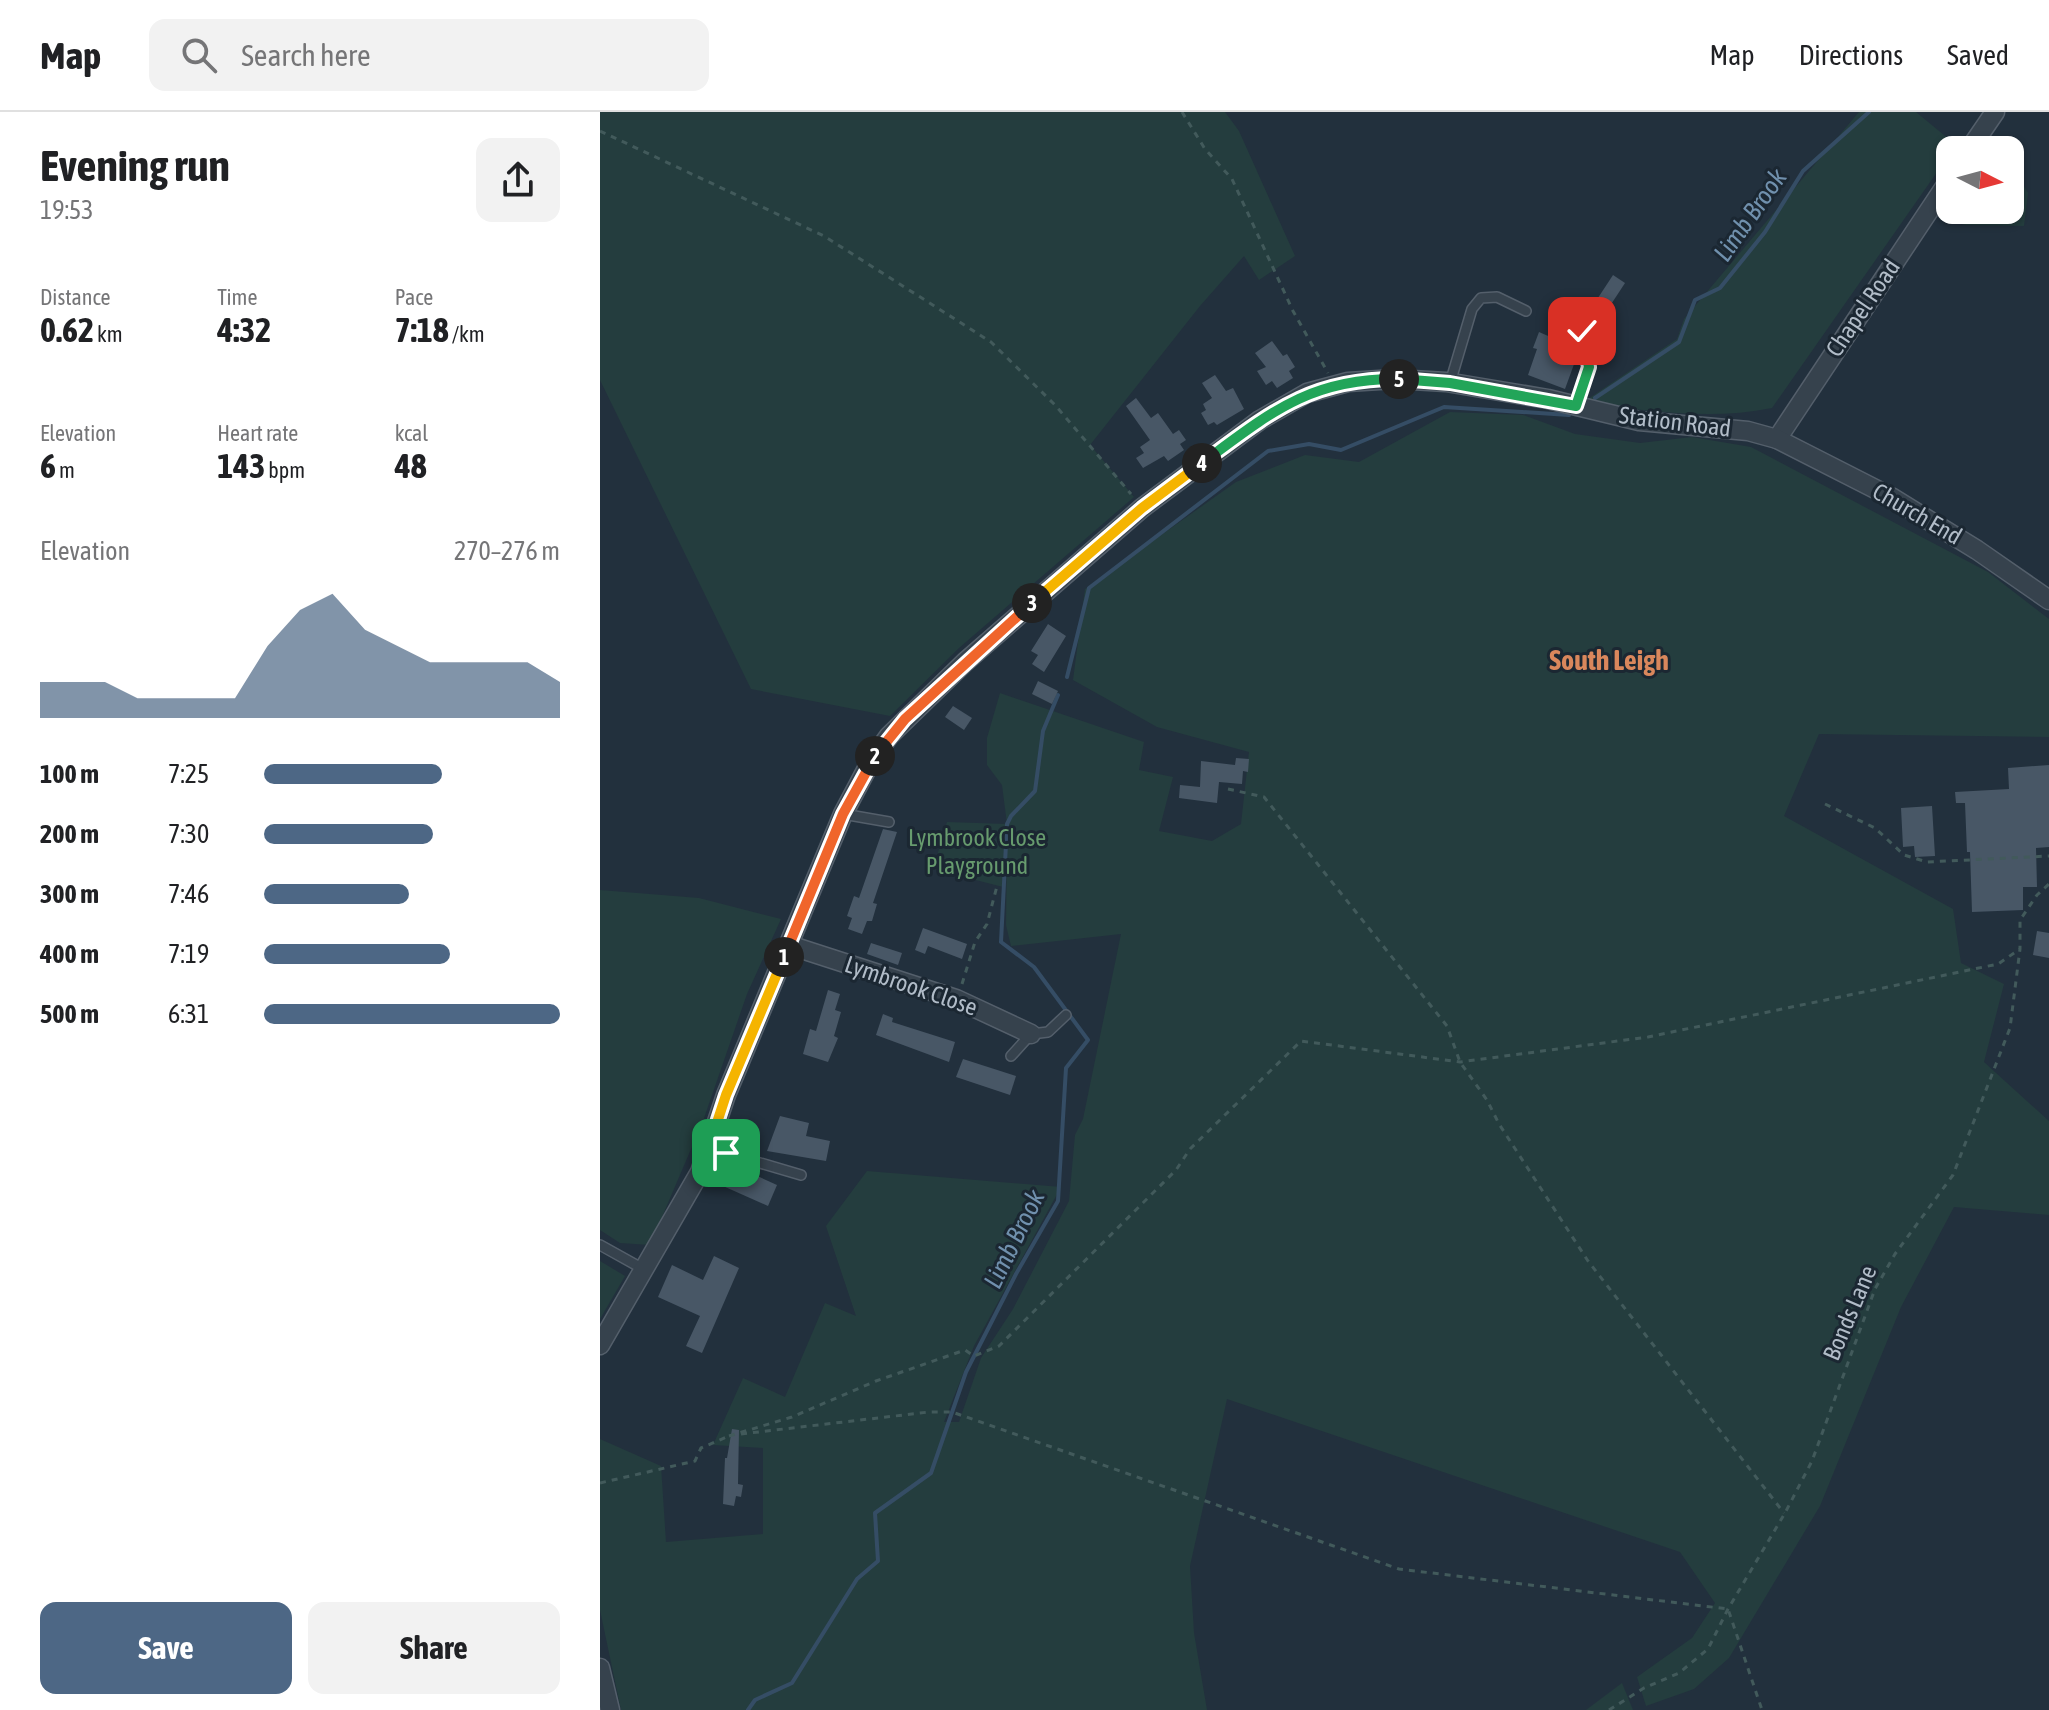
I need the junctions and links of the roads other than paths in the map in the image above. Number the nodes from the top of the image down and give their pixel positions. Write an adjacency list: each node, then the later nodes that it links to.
1 (1995, 112): 2 (street)
2 (1979, 136)
3 (1936, 200): 8 (street, Chapel Road)
4 (1588, 310): 7 (lane)
5 (1526, 311): 6 (lane)
6 (1450, 383): 7 (street, Station Road); 10 (street, Station Road)
7 (1576, 406): 8 (street, Station Road)
8 (1777, 439): 9 (street, Church End)
9 (2049, 600)
10 (843, 814): 11 (lane); 12 (street, Station Road)
11 (889, 822)
12 (789, 945): 14 (street, Lymbrook Close); 16 (street, Station Road)
13 (1066, 1015): 14 (lane)
14 (1031, 1034): 15 (lane)
15 (1011, 1056)
16 (710, 1144): 17 (lane); 19 (street, Station Road)
17 (801, 1175)
18 (600, 1245): 19 (lane)
19 (645, 1270): 20 (street, Station Road)
20 (600, 1345)
21 (600, 1668): 22 (street)
22 (610, 1710)

